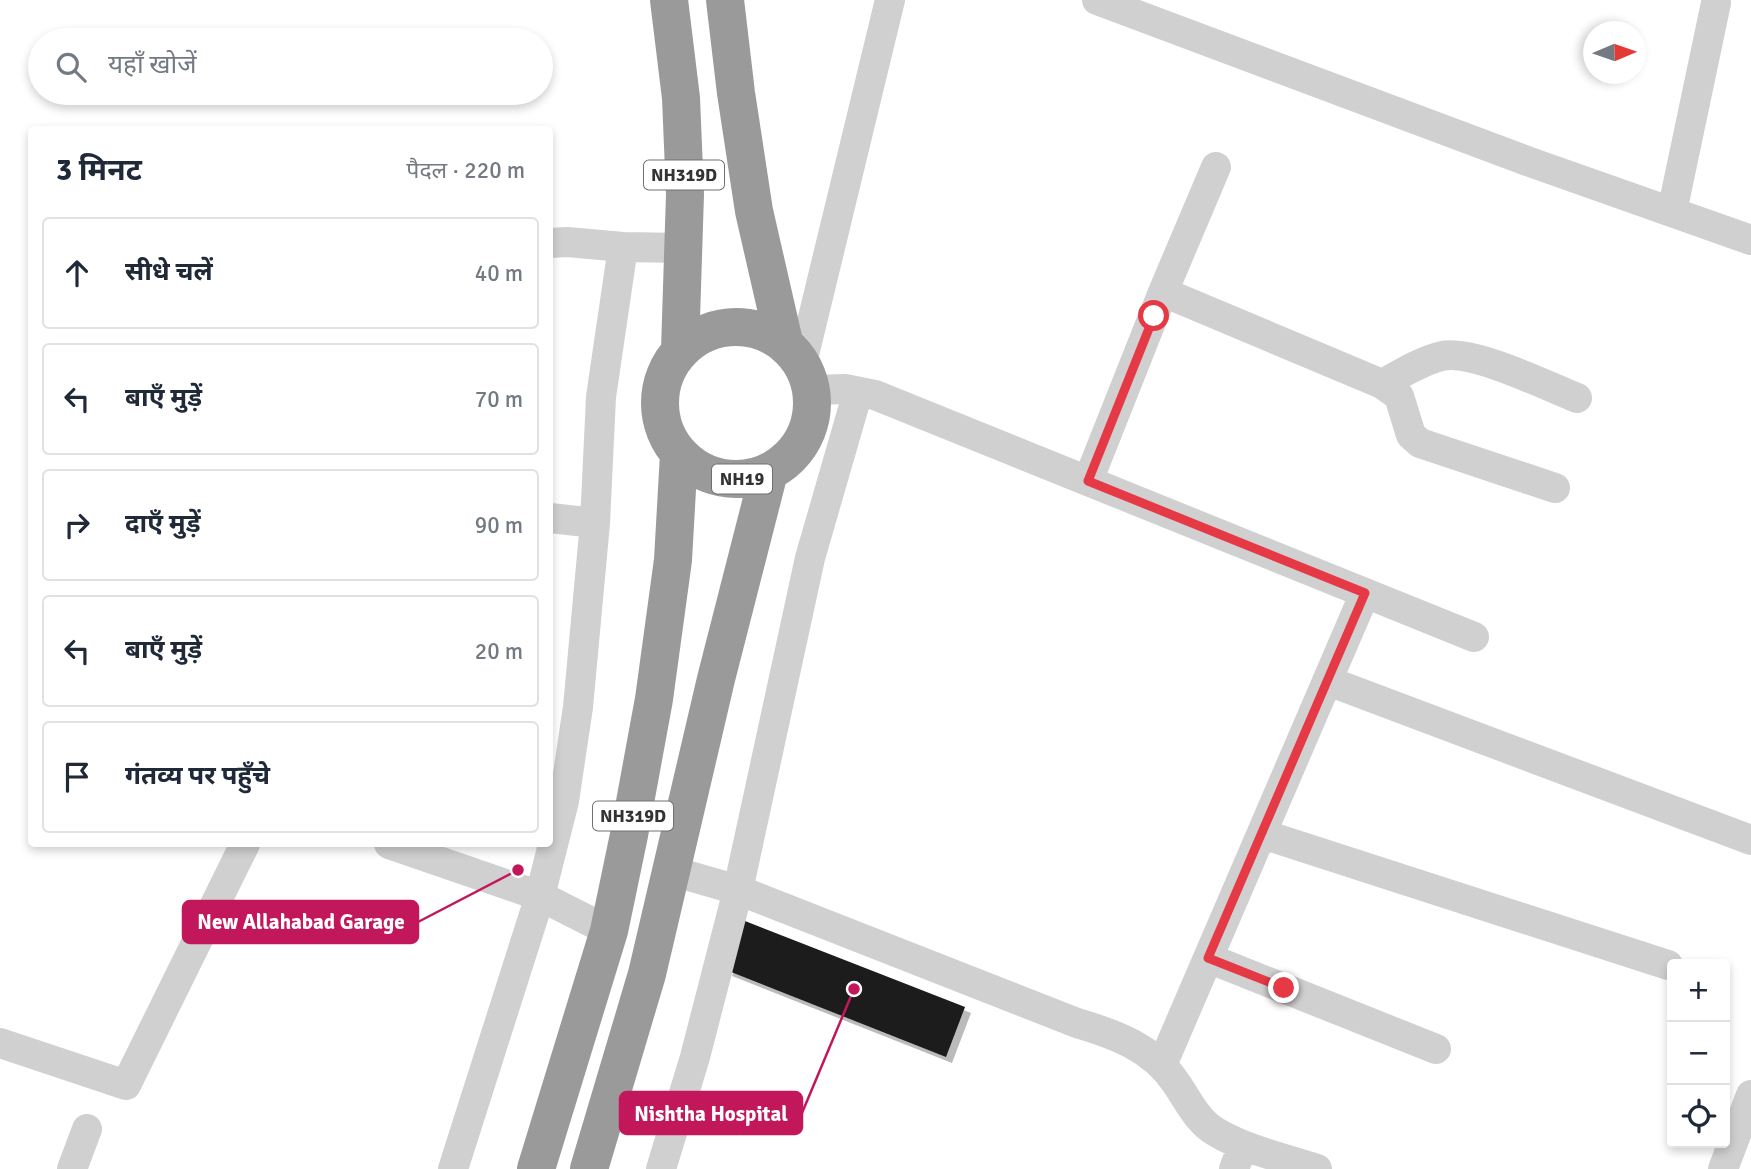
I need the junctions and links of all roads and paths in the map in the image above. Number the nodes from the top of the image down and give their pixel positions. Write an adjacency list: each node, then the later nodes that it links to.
1 (669, 0): 11 (highway, NH319D)
2 (725, 0): 14 (highway, NH319D)
3 (890, 0): 14 (street)
4 (1097, 0): 7 (street)
5 (1717, 3): 7 (street)
6 (1216, 167): 12 (street)
7 (1672, 212): 8 (street)
8 (1751, 240)
9 (553, 243): 10 (street)
10 (623, 247): 11 (street); 23 (street)
11 (683, 248): 13 (highway, NH319D)
12 (1163, 292): 15 (street); 20 (street)
13 (680, 350): 14 (highway, NH19); 18 (highway, NH19)
14 (799, 365): 16 (street); 19 (highway, NH19)
15 (1382, 384): 17 (street); 21 (street)
16 (859, 392): 20 (street); 34 (street)
17 (1577, 398)
18 (679, 454): 19 (highway, NH19); 36 (highway, NH319D)
19 (769, 472): 33 (highway, NH319D)
20 (1088, 481): 24 (street)
21 (1555, 488)
22 (553, 518): 23 (street)
23 (595, 523): 29 (street)
24 (1365, 593): 25 (street); 26 (street)
25 (1474, 637)
26 (1328, 681): 27 (street); 28 (street)
27 (1262, 834): 37 (street); 38 (street)
28 (1751, 840)
29 (553, 845)
30 (244, 847): 39 (street)
31 (398, 847): 35 (street)
32 (552, 847): 35 (street)
33 (672, 871): 34 (street); 48 (highway, NH319D)
34 (738, 890): 41 (street); 49 (street)
35 (540, 896): 36 (street); 46 (street)
36 (609, 931): 47 (highway, NH319D)
37 (1208, 958): 40 (street); 41 (street)
38 (1667, 965)
39 (0, 1043)
40 (1436, 1049)
41 (1162, 1065): 44 (street)
42 (1751, 1095): 51 (street)
43 (88, 1129): 45 (street)
44 (1239, 1157): 50 (street)
45 (72, 1169)
46 (453, 1169)
47 (536, 1169)
48 (589, 1169)
49 (661, 1169)
50 (1317, 1169)
51 (1723, 1169)

